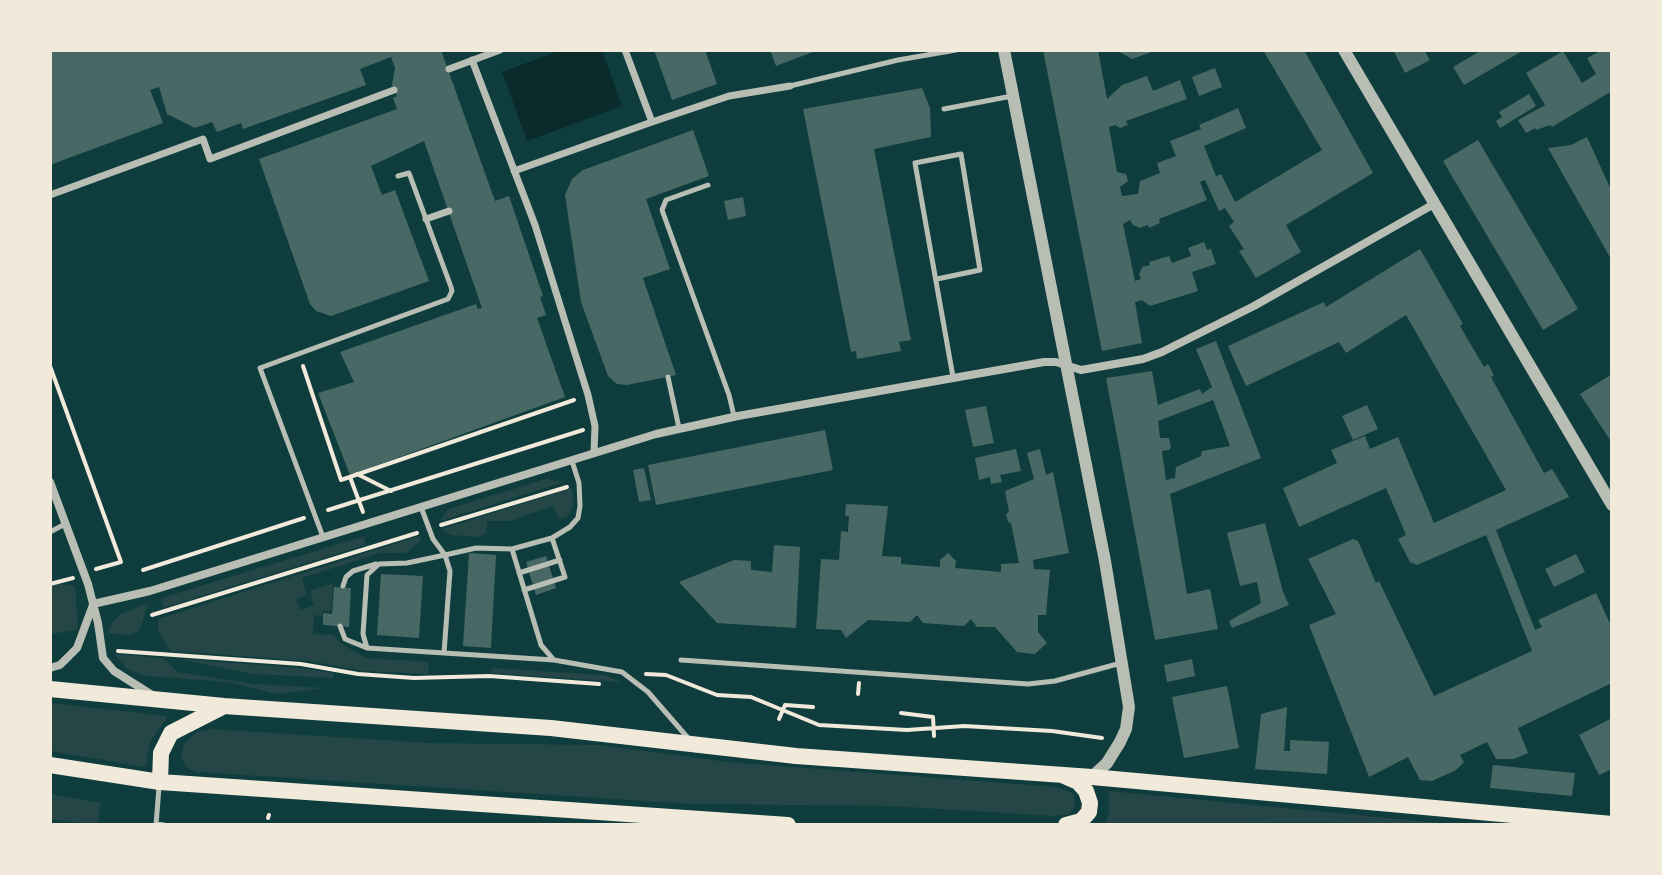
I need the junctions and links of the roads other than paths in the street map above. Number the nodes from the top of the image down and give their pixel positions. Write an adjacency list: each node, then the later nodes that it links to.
1 (500, 50): 6 (street)
2 (625, 50): 12 (street)
3 (956, 50): 8 (lane)
4 (1004, 50): 10 (street)
5 (1344, 50): 17 (street)
6 (472, 60): 7 (street); 13 (street)
7 (449, 69)
8 (790, 86): 12 (street)
9 (394, 90): 16 (street)
10 (1013, 96): 11 (lane); 21 (street)
11 (944, 109)
12 (652, 122): 13 (street)
13 (514, 171): 26 (street)
14 (398, 176): 19 (lane)
15 (708, 185): 24 (lane)
16 (50, 195)
17 (1434, 204): 21 (street); 29 (street)
18 (449, 211): 19 (street)
19 (426, 219): 33 (lane)
20 (937, 279): 20 (lane); 23 (lane)
21 (1066, 365): 23 (street); 48 (street)
22 (668, 377): 25 (lane)
23 (953, 378): 24 (street)
24 (734, 417): 25 (street)
25 (679, 429): 26 (street)
26 (594, 452): 27 (street)
27 (572, 459): 30 (street); 34 (lane)
28 (50, 482): 31 (street)
29 (1612, 505)
30 (421, 507): 33 (street); 36 (lane)
31 (66, 524): 32 (lane); 42 (street)
32 (50, 532)
33 (323, 537): 42 (street)
34 (552, 538): 35 (lane); 37 (lane)
35 (512, 549): 36 (lane); 39 (lane)
36 (445, 555): 38 (lane); 45 (lane)
37 (560, 560): 39 (lane); 41 (lane)
38 (379, 564): 40 (lane); 44 (lane)
39 (519, 573): 41 (lane)
40 (343, 586)
41 (524, 590): 46 (lane)
42 (93, 604): 49 (street); 51 (street)
43 (340, 626): 44 (lane)
44 (367, 648): 45 (lane)
45 (444, 653): 46 (lane)
46 (554, 660): 53 (lane)
47 (681, 660): 48 (lane)
48 (1121, 663): 56 (street)
49 (50, 668)
50 (50, 689): 51 (main road)
51 (159, 700): 52 (main road)
52 (224, 706): 53 (main road); 57 (main road)
53 (691, 742): 55 (main road)
54 (50, 765): 57 (main road)
55 (1059, 774): 56 (main road); 64 (main road)
56 (1092, 777): 59 (main road)
57 (160, 782): 58 (main road); 60 (lane)
58 (726, 823): 62 (main road)
59 (1612, 824)
60 (156, 825): 61 (lane)
61 (164, 825)
62 (781, 825): 63 (main road)
63 (788, 825)
64 (1066, 825)

